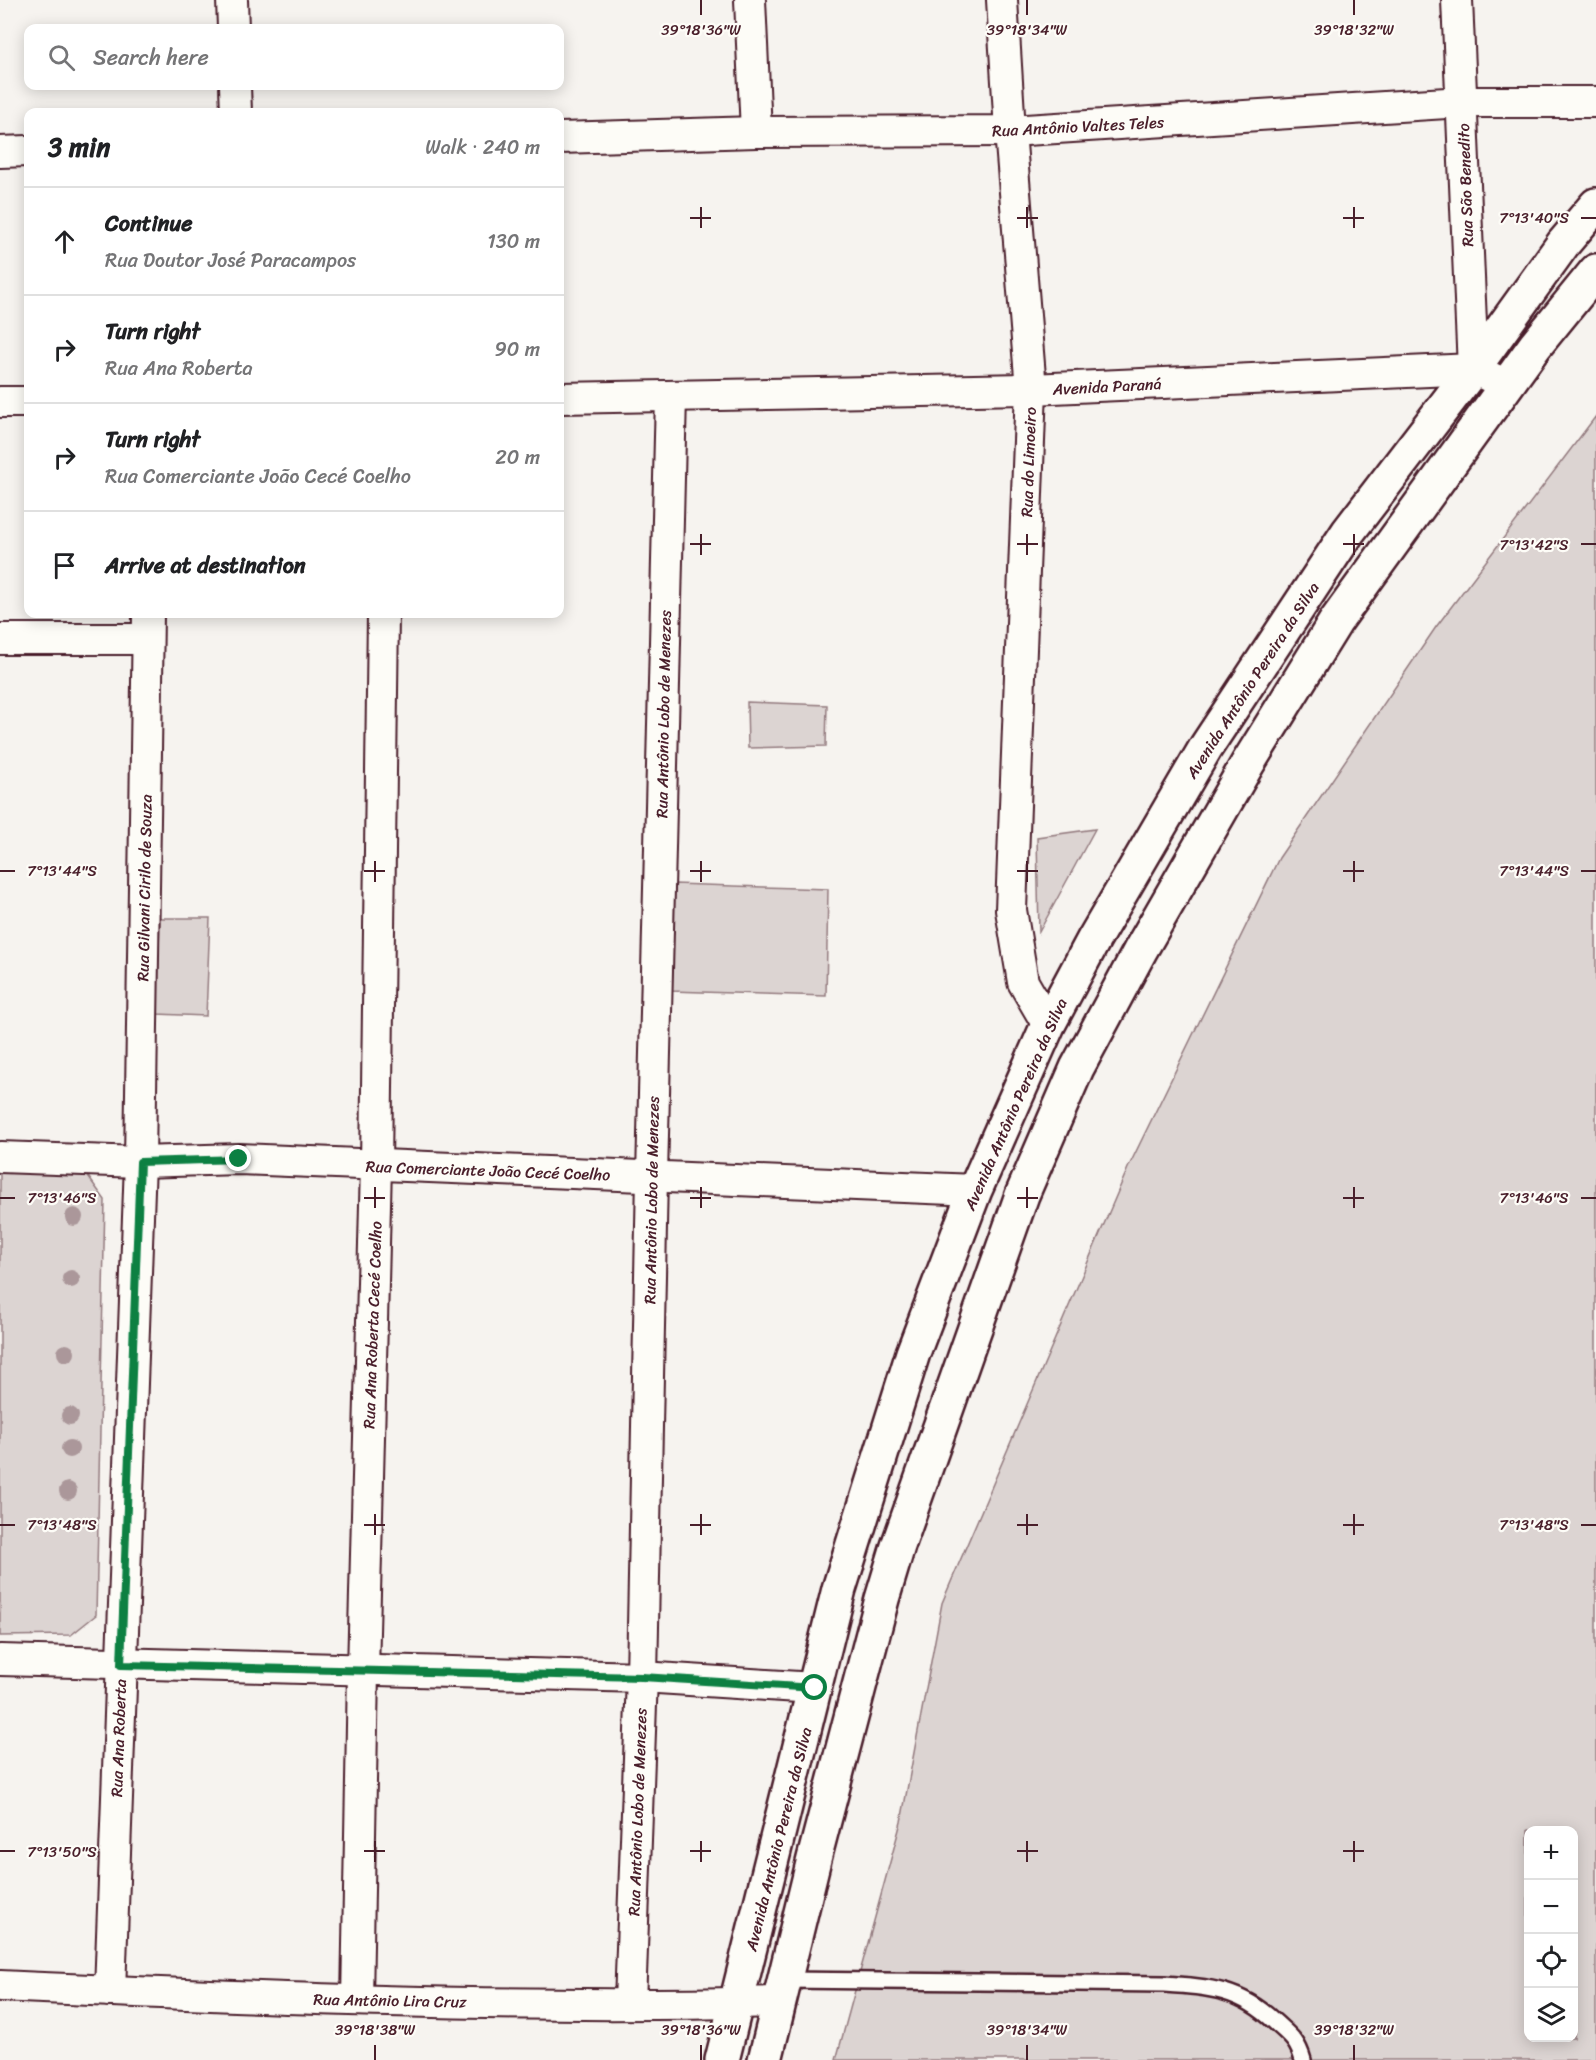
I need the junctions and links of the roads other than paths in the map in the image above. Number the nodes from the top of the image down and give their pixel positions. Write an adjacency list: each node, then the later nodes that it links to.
1 (232, 0): 5 (street)
2 (750, 0): 11 (street)
3 (1002, 0): 10 (street, Rua do Limoeiro)
4 (1456, 0): 7 (street, Rua São Benedito)
5 (233, 24)
6 (235, 90): 9 (street)
7 (1461, 102): 8 (street, Rua Antônio Valtes Teles); 10 (street, Rua Antônio Valtes Teles); 17 (street, Rua São Benedito)
8 (1596, 102)
9 (236, 108)
10 (1010, 131): 11 (street, Rua Antônio Valtes Teles); 19 (street, Rua do Limoeiro)
11 (756, 132): 12 (street, Rua Antônio Valtes Teles)
12 (564, 138)
13 (24, 151): 14 (street)
14 (0, 152)
15 (1596, 205): 17 (street, Avenida Antônio Pereira da Silva)
16 (1596, 271): 18 (street)
17 (1473, 369): 18 (street, Avenida Paraná); 19 (street, Avenida Paraná); 27 (street, Avenida Antônio Pereira da Silva)
18 (1507, 385): 34 (street)
19 (1031, 389): 20 (street, Avenida Paraná); 27 (street, Rua do Limoeiro)
20 (671, 396): 21 (street, Avenida Paraná); 31 (street, Rua Antônio Lobo de Menezes)
21 (564, 398)
22 (0, 402): 23 (street)
23 (24, 402)
24 (383, 618): 30 (street, Rua Ana Roberta Cecé Coelho)
25 (147, 626): 26 (street); 29 (street, Rua Gilvani Cirilo de Souza)
26 (0, 639)
27 (1048, 1025): 32 (street, Avenida Antônio Pereira da Silva)
28 (0, 1157): 29 (street, Rua Comerciante João Cecé Coelho)
29 (140, 1162): 30 (street, Rua Comerciante João Cecé Coelho); 36 (street, Rua Ana Roberta)
30 (376, 1166): 31 (street, Rua Comerciante João Cecé Coelho); 37 (street, Rua Ana Roberta Cecé Coelho)
31 (652, 1176): 32 (street, Rua Comerciante João Cecé Coelho); 38 (street, Rua Antônio Lobo de Menezes)
32 (975, 1190): 33 (street, Avenida Antônio Pereira da Silva)
33 (856, 1533): 34 (street); 39 (street, Avenida Antônio Pereira da Silva)
34 (898, 1546): 41 (street)
35 (0, 1660): 36 (street)
36 (121, 1665): 37 (street); 43 (street, Rua Ana Roberta)
37 (363, 1671): 38 (street); 45 (street, Rua Ana Roberta Cecé Coelho)
38 (642, 1677): 39 (street); 46 (street, Rua Antônio Lobo de Menezes)
39 (815, 1688): 40 (street, Avenida Antônio Pereira da Silva)
40 (776, 1849): 41 (street); 47 (street, Avenida Antônio Pereira da Silva)
41 (814, 1859): 44 (street)
42 (0, 1986): 43 (street, Rua Antônio Lira Cruz)
43 (110, 1991): 45 (street, Rua Antônio Lira Cruz)
44 (783, 1991): 47 (street, Rua Antônio Lira Cruz); 49 (street); 50 (lane)
45 (357, 2000): 46 (street, Rua Antônio Lira Cruz)
46 (630, 2003): 47 (street, Rua Antônio Lira Cruz)
47 (737, 2003): 48 (street, Avenida Antônio Pereira da Silva)
48 (722, 2060)
49 (765, 2060)
50 (1303, 2060)

